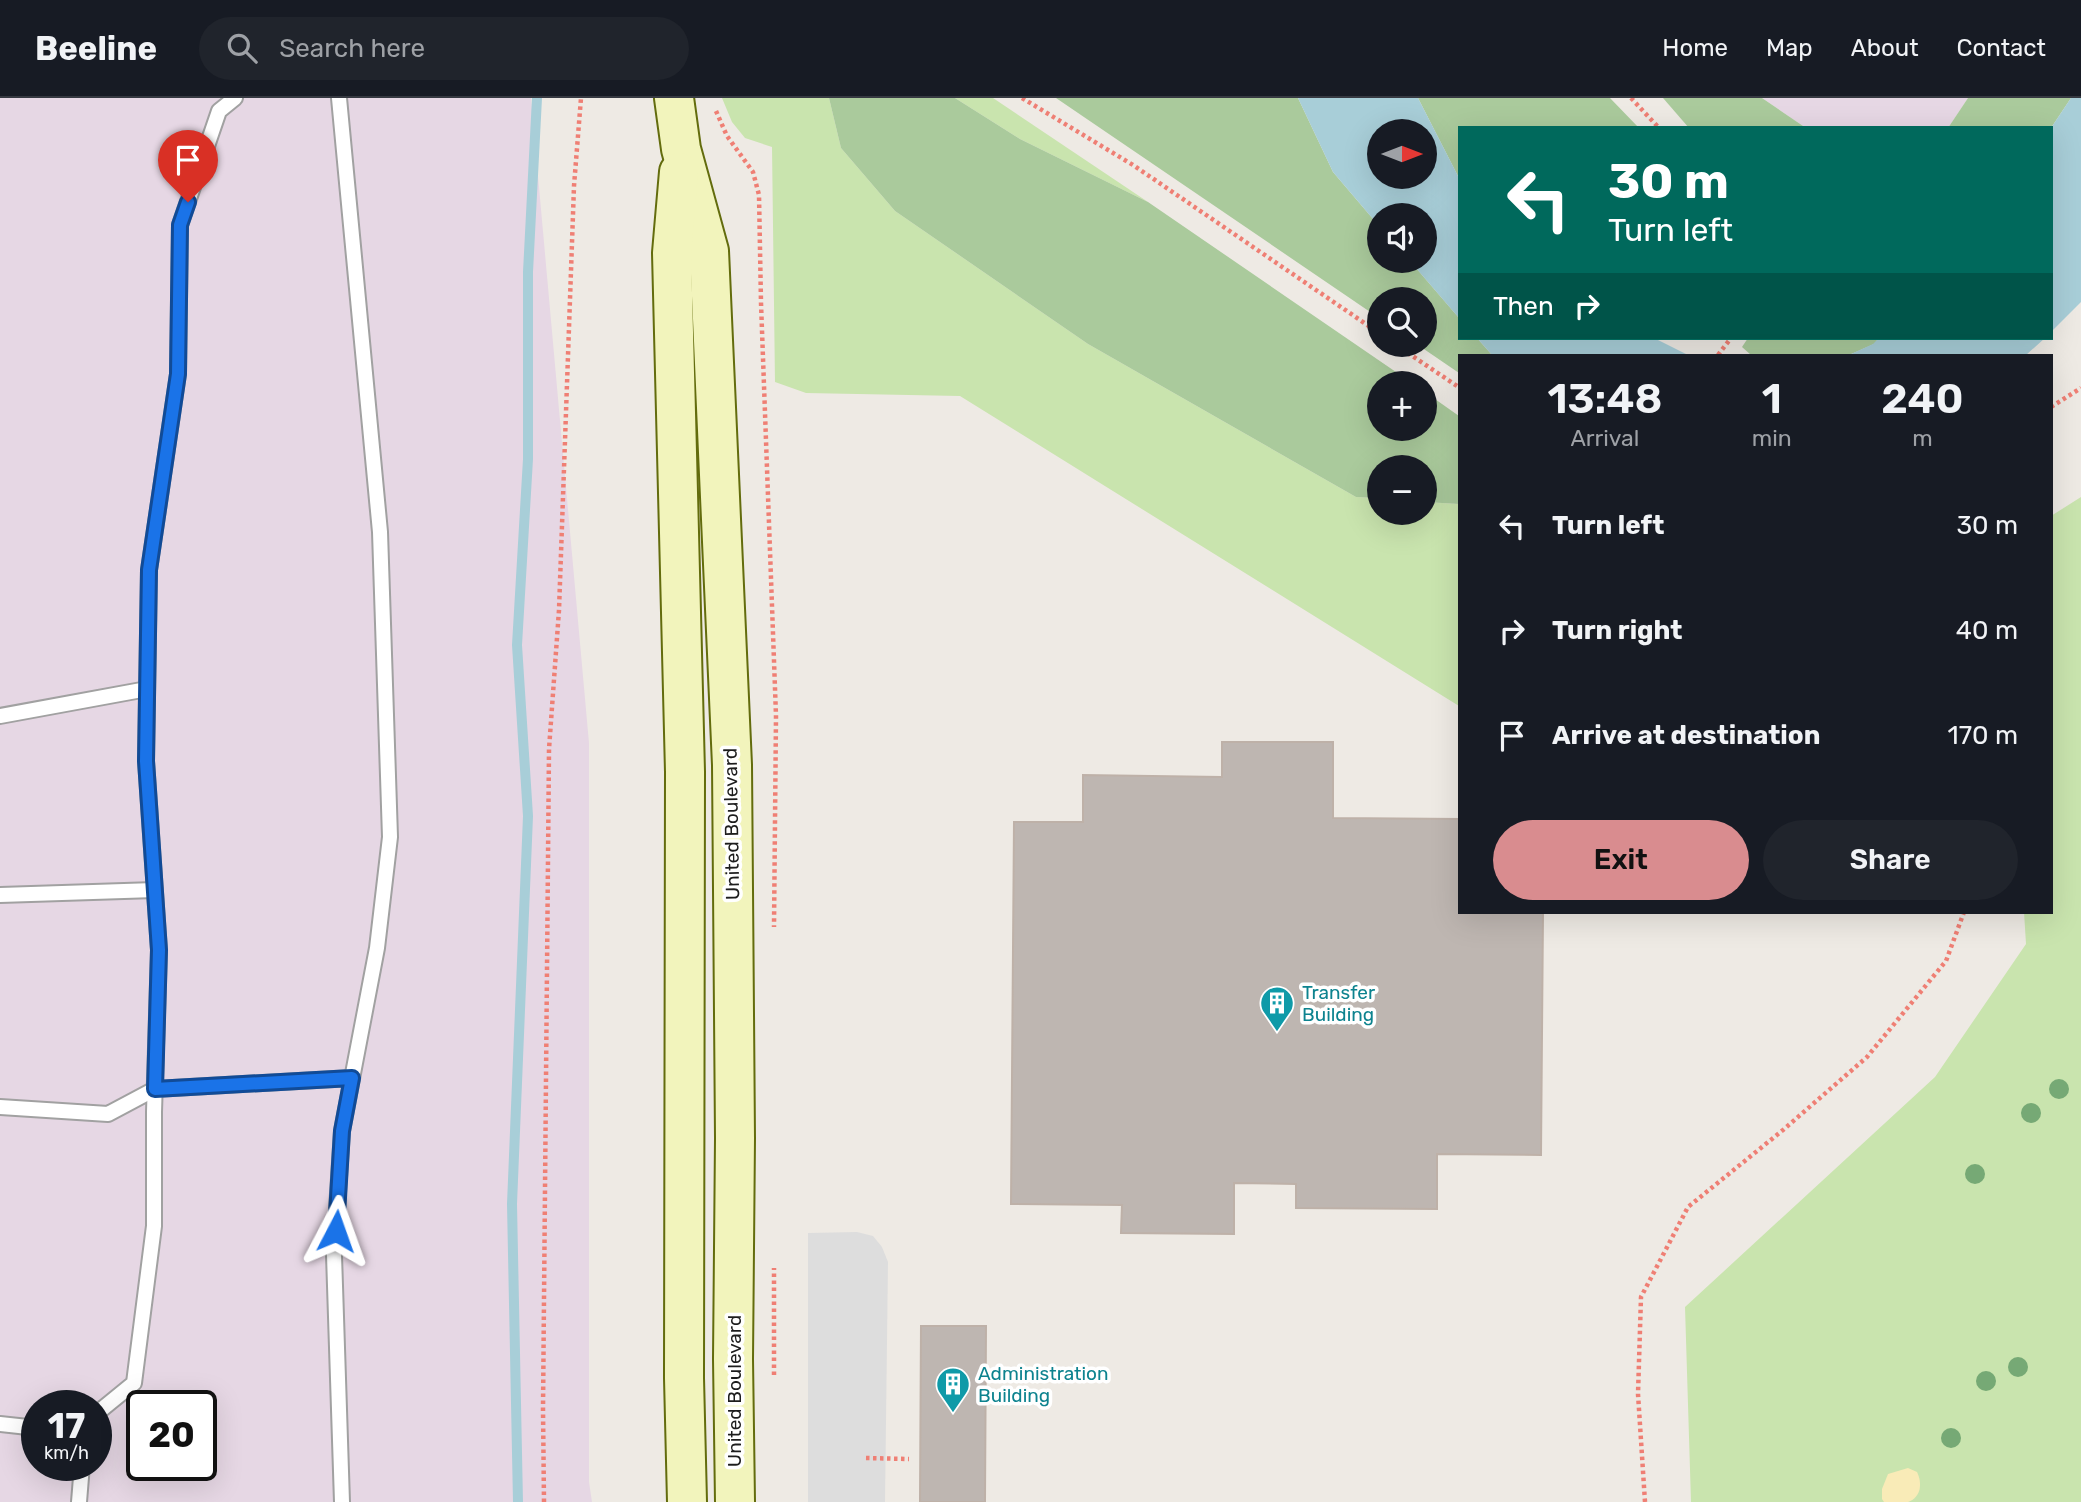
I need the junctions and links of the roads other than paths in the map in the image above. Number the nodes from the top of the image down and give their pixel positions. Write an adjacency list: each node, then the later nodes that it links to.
1 (235, 98): 5 (lane)
2 (339, 98): 9 (lane)
3 (674, 98): 4 (street, United Boulevard)
4 (681, 149): 18 (street, United Boulevard); 19 (street, United Boulevard)
5 (147, 689): 6 (lane); 7 (lane)
6 (0, 716)
7 (155, 890): 8 (lane); 10 (lane)
8 (0, 895)
9 (352, 1078): 10 (lane); 17 (lane)
10 (155, 1089): 11 (lane); 12 (lane)
11 (0, 1107)
12 (112, 1401)
13 (0, 1424): 14 (lane)
14 (21, 1426)
15 (81, 1481): 16 (lane)
16 (79, 1502)
17 (342, 1502)
18 (687, 1502)
19 (735, 1502)

